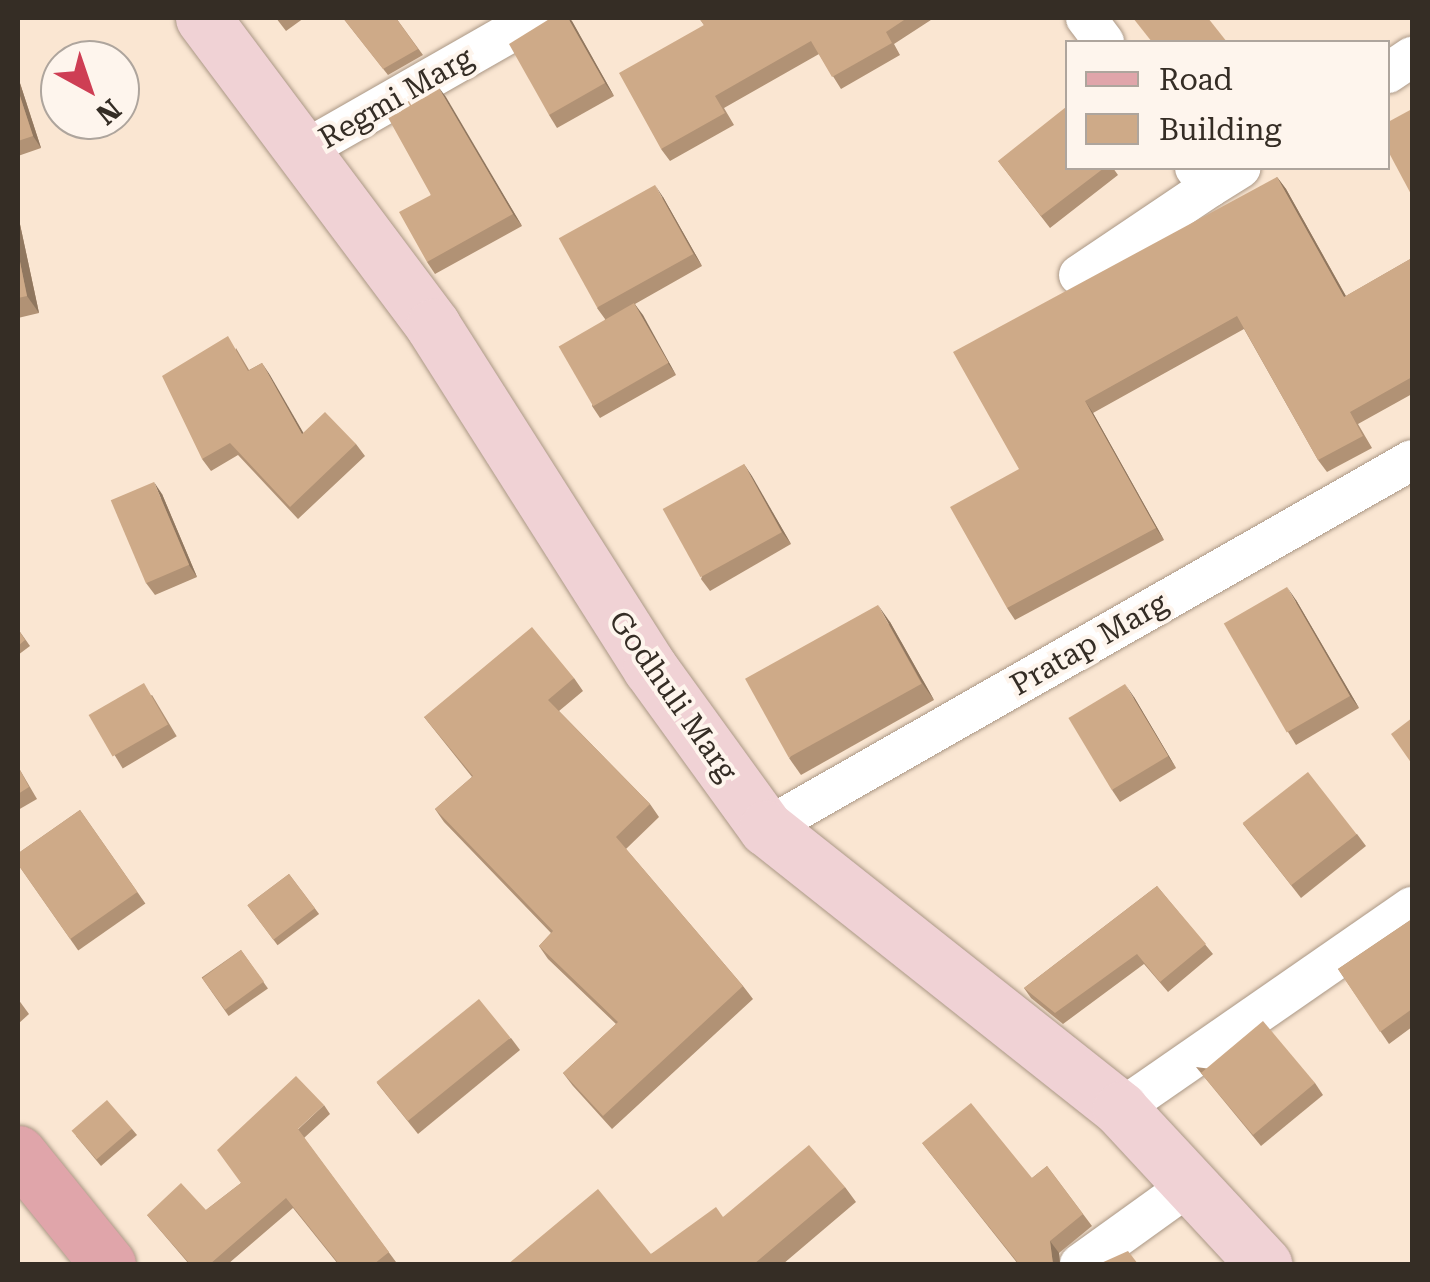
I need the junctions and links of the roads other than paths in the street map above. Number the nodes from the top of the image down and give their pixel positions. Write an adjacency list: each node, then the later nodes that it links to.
1 (203, 18): 7 (main road, Godhuli Marg)
2 (536, 18): 7 (street, Regmi Marg)
3 (1086, 18): 4 (street)
4 (1102, 40)
5 (1412, 57): 6 (street)
6 (1390, 72)
7 (308, 148): 11 (main road, Godhuli Marg)
8 (1215, 174): 9 (street)
9 (1079, 275)
10 (1412, 460): 11 (street, Pratap Marg)
11 (766, 828): 13 (main road, Godhuli Marg)
12 (1412, 907): 13 (street)
13 (1120, 1110): 15 (main road, Godhuli Marg)
14 (18, 1153): 18 (main road)
15 (1190, 1186): 19 (street); 20 (main road, Godhuli Marg)
16 (18, 1202): 17 (main road)
17 (71, 1264)
18 (108, 1264)
19 (1080, 1264)
20 (1264, 1264)

